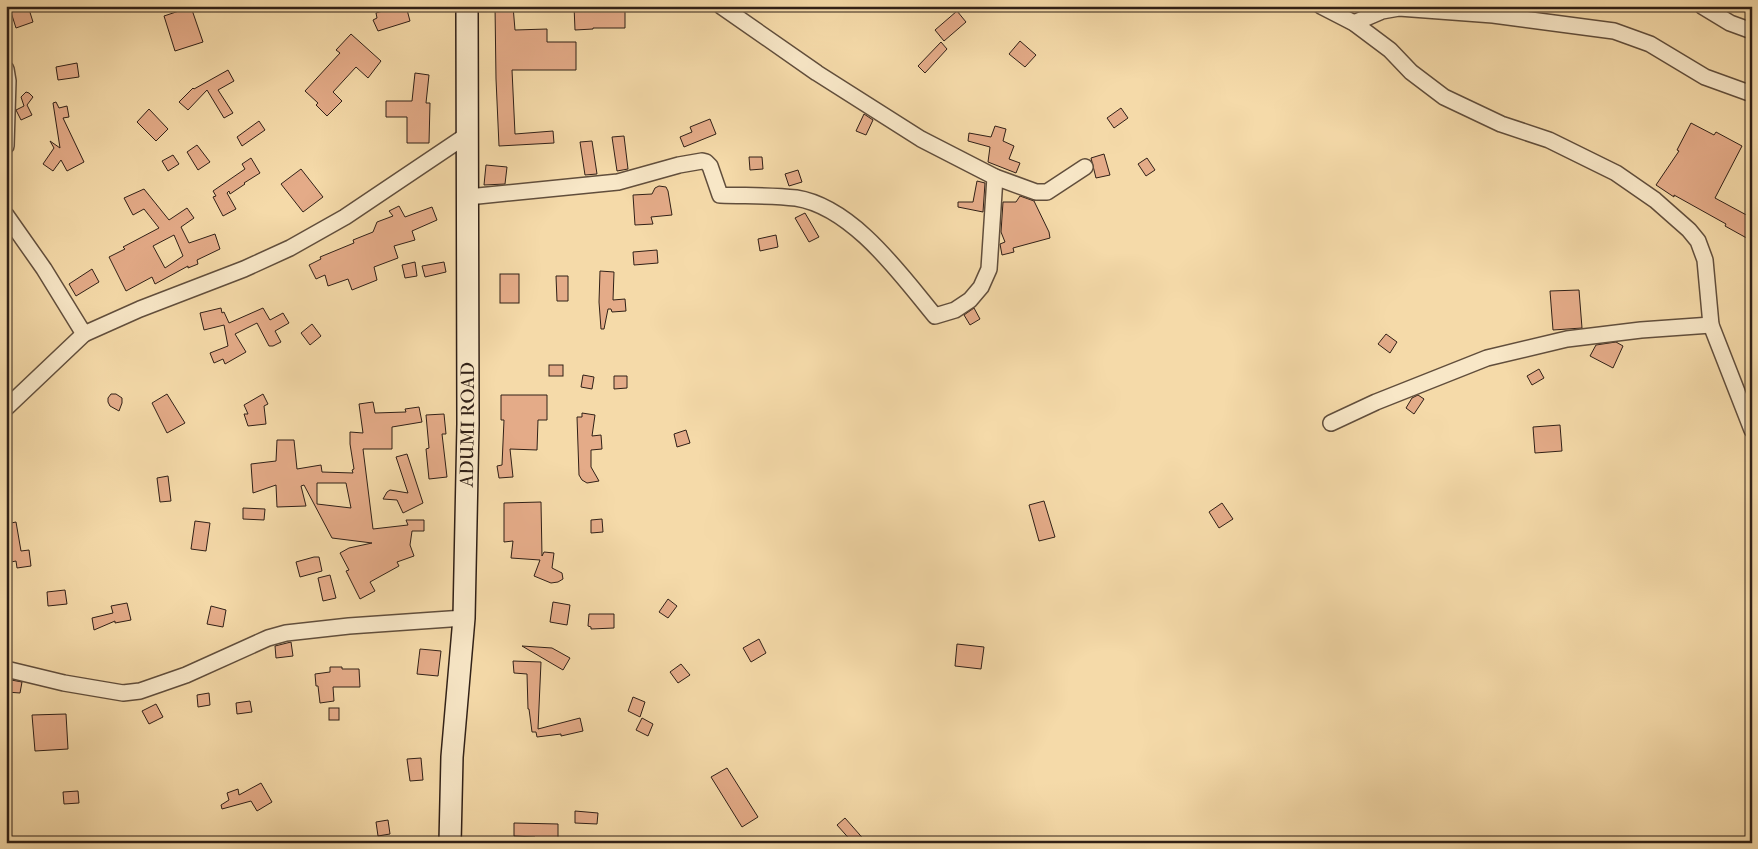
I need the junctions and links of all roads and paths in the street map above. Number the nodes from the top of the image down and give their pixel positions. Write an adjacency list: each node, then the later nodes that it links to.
1 (467, 6): 10 (main road, ADUMI ROAD)
2 (721, 6): 13 (street)
3 (1321, 6): 6 (street)
4 (1702, 6): 7 (street)
5 (1496, 11): 6 (street); 9 (street)
6 (1354, 23): 16 (street)
7 (1752, 31)
8 (6, 69): 11 (street)
9 (1752, 94)
10 (467, 135): 14 (main road, ADUMI ROAD); 17 (street)
11 (6, 146)
12 (1085, 167): 13 (street)
13 (996, 177): 14 (street)
14 (468, 197): 21 (main road, ADUMI ROAD)
15 (6, 215): 17 (street)
16 (1712, 325): 19 (street); 20 (street)
17 (84, 334): 18 (street)
18 (6, 408)
19 (1331, 423)
20 (1752, 430)
21 (464, 618): 22 (street); 23 (main road, ADUMI ROAD)
22 (6, 669)
23 (450, 843)

